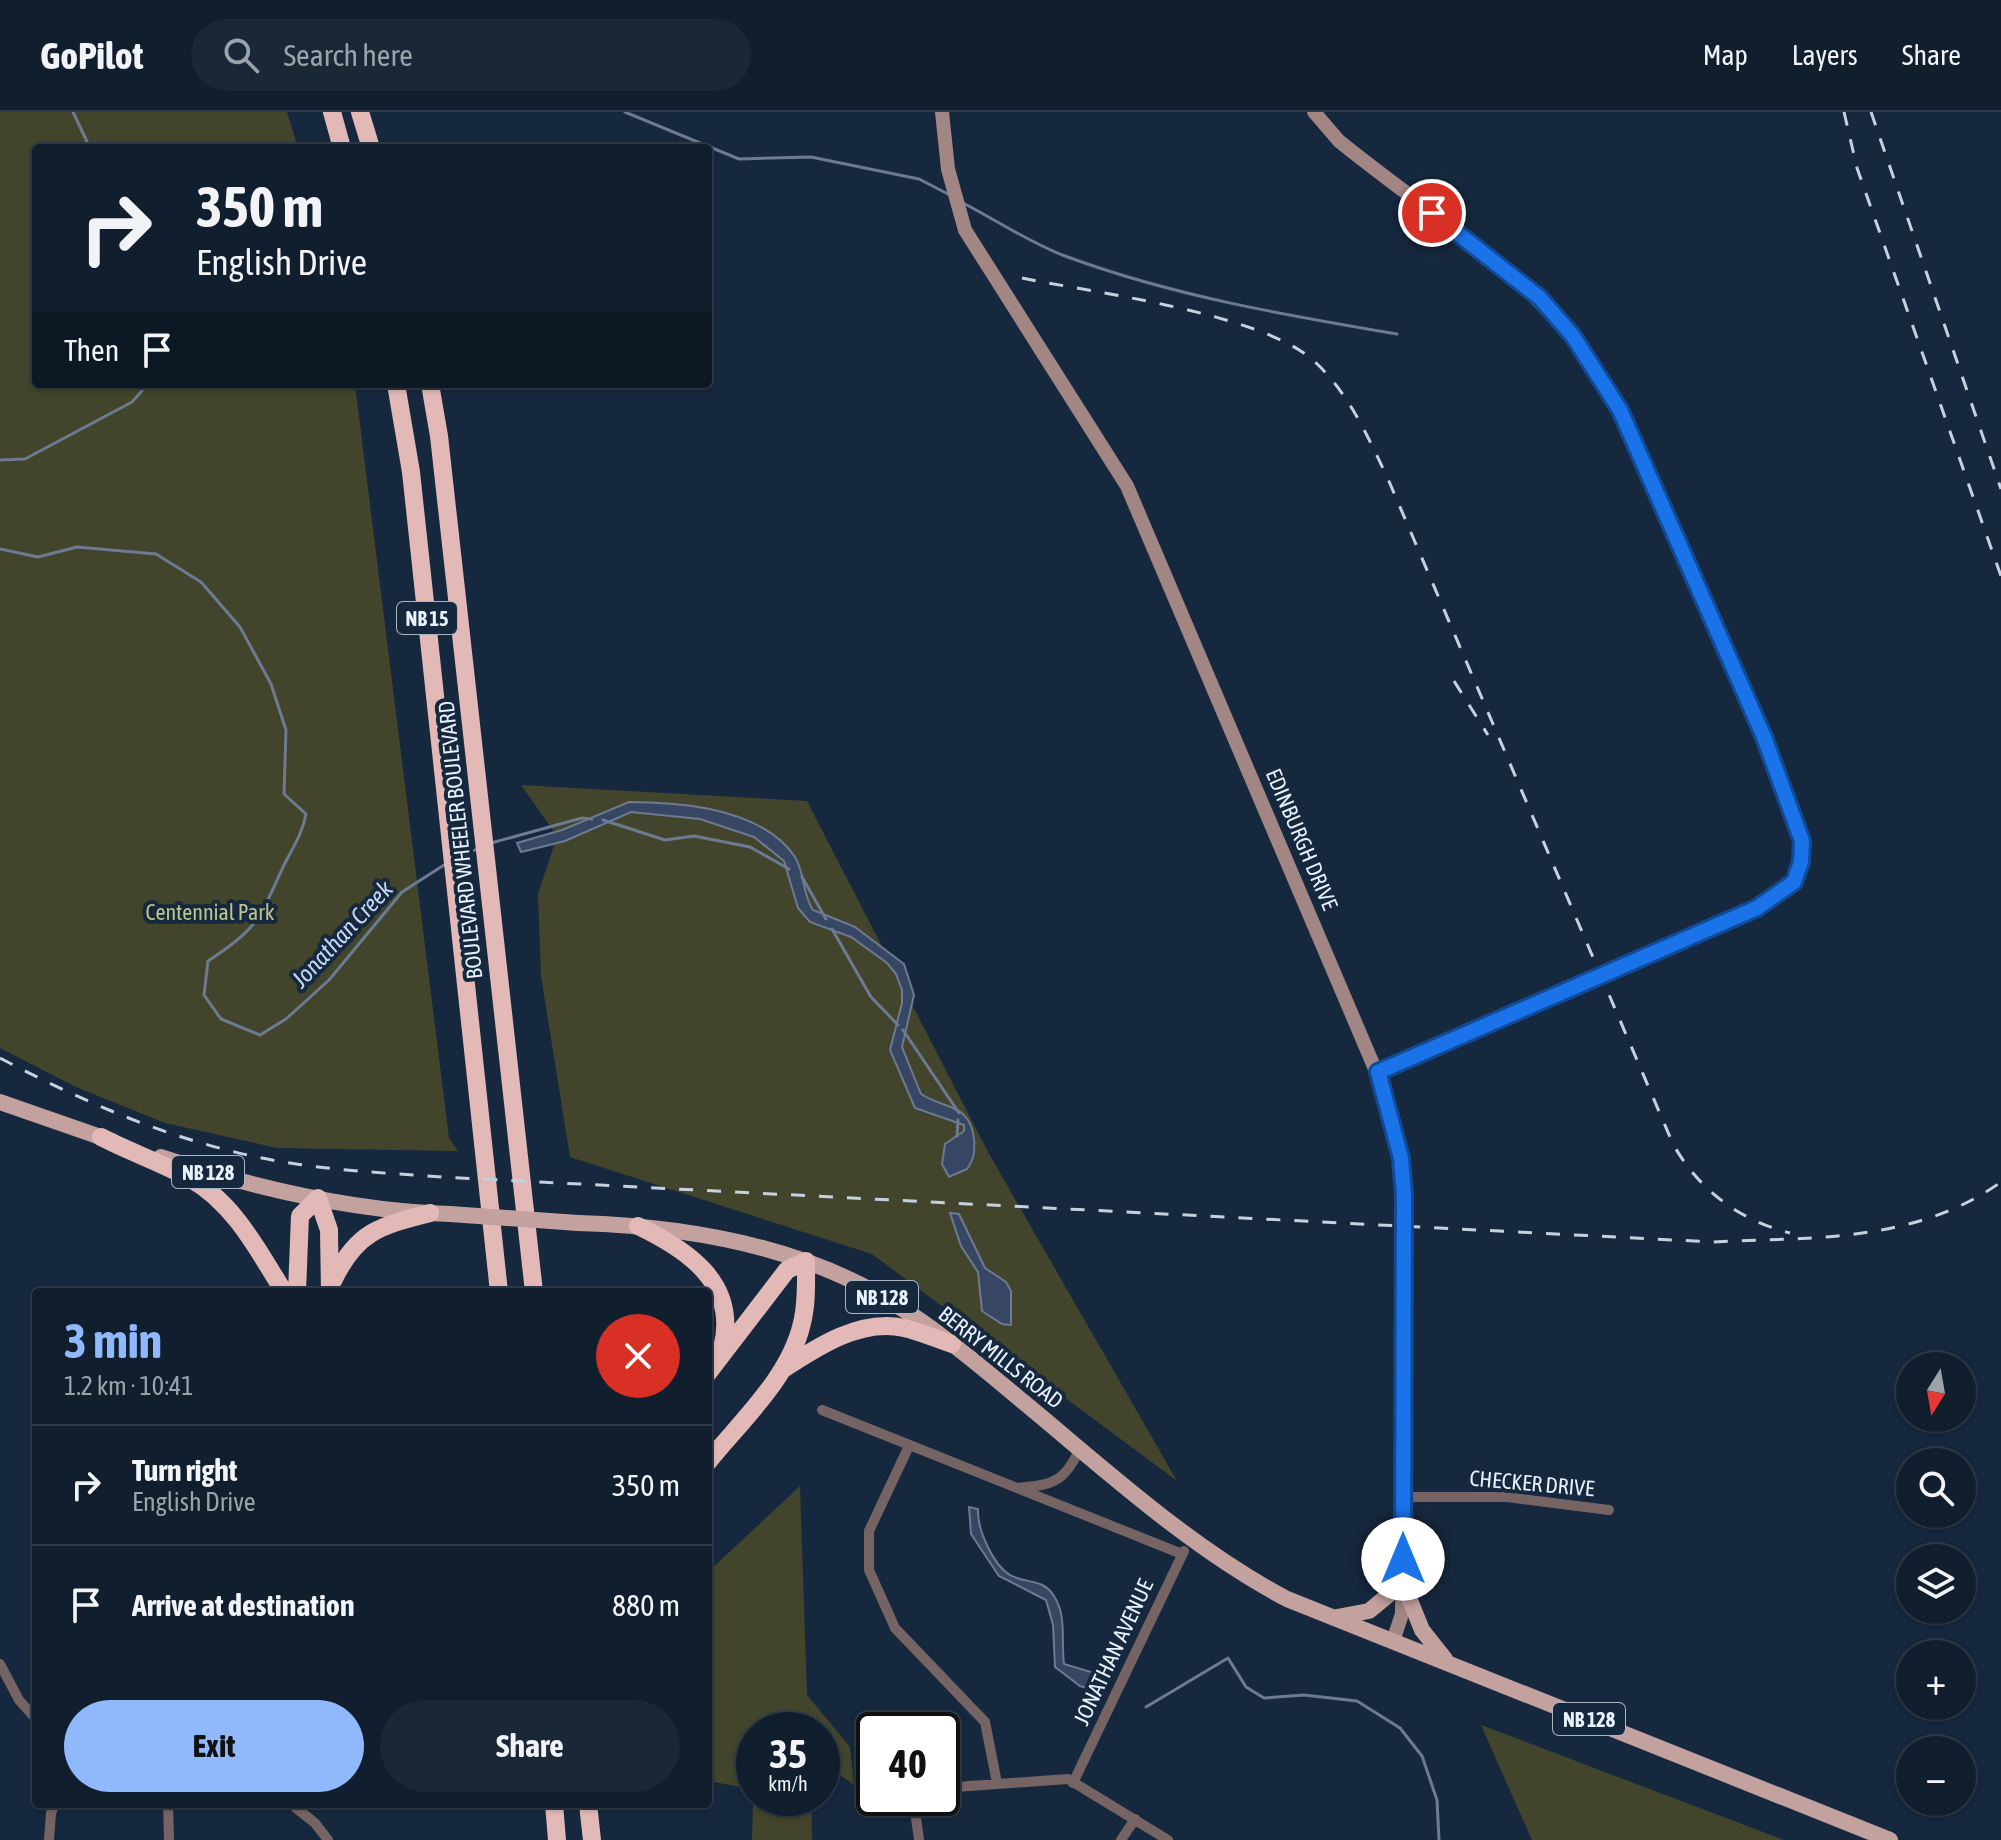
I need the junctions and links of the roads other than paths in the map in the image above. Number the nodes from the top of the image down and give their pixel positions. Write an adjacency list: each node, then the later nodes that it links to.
1 (332, 112): 5 (highway)
2 (360, 112): 6 (highway)
3 (942, 112): 9 (street, EDINBURGH DRIVE)
4 (1314, 112): 9 (street)
5 (341, 144)
6 (370, 144)
7 (397, 388): 15 (highway, BOULEVARD WHEELER BOULEVARD / NB 15)
8 (431, 388): 23 (highway, BOULEVARD WHEELER BOULEVARD / NB 15)
9 (1378, 1072): 33 (street, EDINBURGH DRIVE)
10 (0, 1102): 11 (main road, NB 128)
11 (101, 1137): 12 (main road, NB 128); 17 (highway)
12 (318, 1198): 13 (main road, NB 128); 18 (highway); 19 (highway)
13 (430, 1213): 14 (main road, BERRY MILLS ROAD / NB 128, bridge); 20 (highway)
14 (638, 1226): 16 (main road, BERRY MILLS ROAD / NB 128); 25 (highway)
15 (496, 1259): 21 (highway); 22 (highway, BOULEVARD WHEELER BOULEVARD / NB 15)
16 (806, 1261): 24 (main road, BERRY MILLS ROAD / NB 128); 25 (highway); 27 (highway)
17 (281, 1288)
18 (297, 1288)
19 (330, 1288)
20 (331, 1288)
21 (492, 1288)
22 (499, 1288)
23 (534, 1288)
24 (952, 1344): 27 (highway); 30 (main road, BERRY MILLS ROAD / NB 128)
25 (720, 1354): 26 (highway)
26 (712, 1367)
27 (780, 1372): 31 (highway)
28 (822, 1410): 29 (street)
29 (909, 1446): 32 (street); 43 (street)
30 (1080, 1448): 32 (street); 35 (main road, BERRY MILLS ROAD / NB 128)
31 (712, 1457)
32 (1012, 1488): 36 (street)
33 (1403, 1497): 34 (street, CHECKER DRIVE); 37 (street, EDINBURGH DRIVE)
34 (1609, 1510)
35 (1192, 1539): 36 (street, JONATHAN AVENUE); 38 (main road, BERRY MILLS ROAD / NB 128)
36 (1182, 1554): 44 (street, JONATHAN AVENUE)
37 (1403, 1583): 38 (main road); 39 (street, EDINBURGH DRIVE); 40 (main road)
38 (1333, 1617): 39 (main road, NB 128)
39 (1393, 1641): 40 (main road, NB 128)
40 (1449, 1663): 61 (main road, NB 128)
41 (0, 1664): 42 (street)
42 (32, 1715)
43 (997, 1783): 44 (street); 45 (street)
44 (1073, 1783): 52 (street)
45 (960, 1786)
46 (54, 1808): 53 (street)
47 (168, 1808): 54 (street)
48 (296, 1808): 55 (street)
49 (554, 1808): 56 (highway)
50 (590, 1808): 57 (highway)
51 (916, 1816): 58 (street)
52 (1135, 1819): 59 (street); 60 (street)
53 (49, 1840)
54 (169, 1840)
55 (328, 1840)
56 (557, 1840)
57 (593, 1840)
58 (919, 1840)
59 (1121, 1840)
60 (1168, 1840)
61 (1890, 1840)

